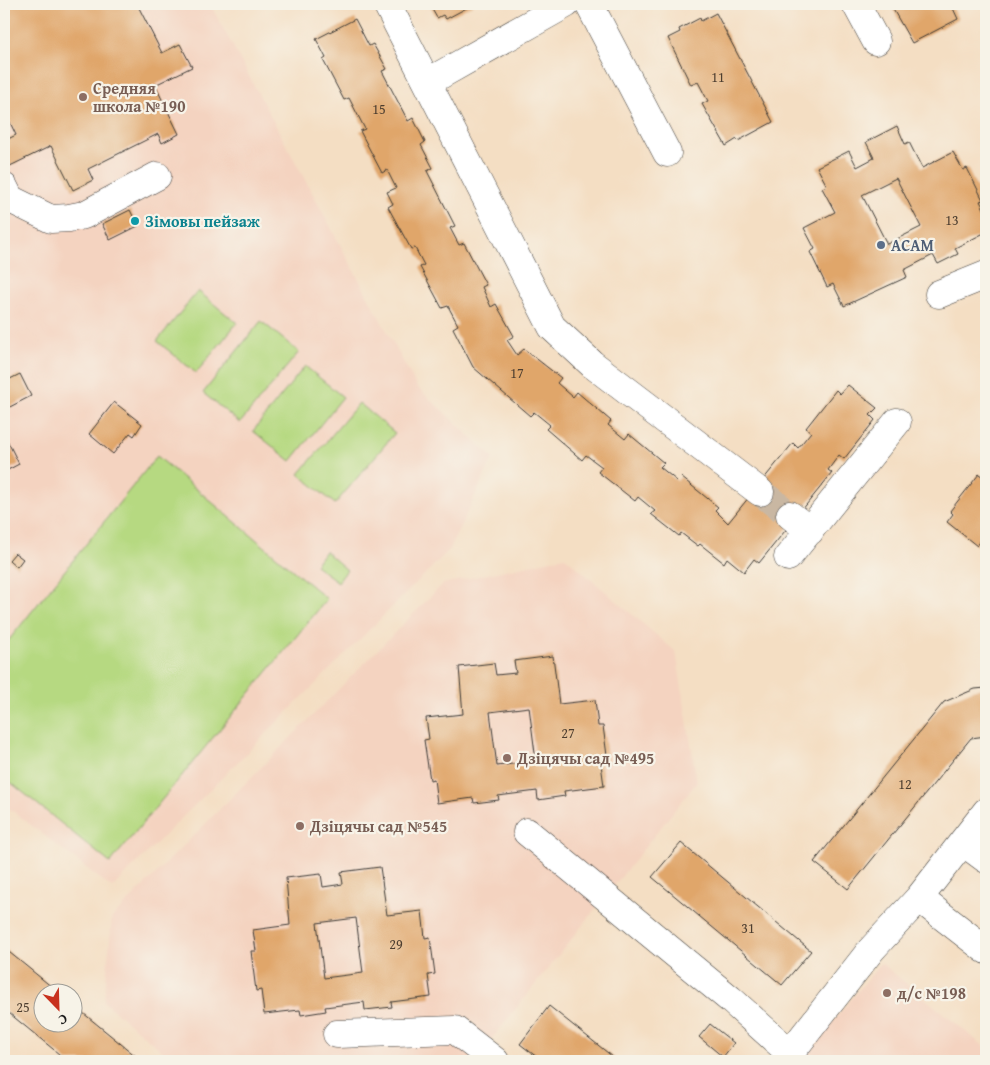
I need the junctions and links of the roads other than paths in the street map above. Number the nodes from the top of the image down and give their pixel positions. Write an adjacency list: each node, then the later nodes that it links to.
1 (387, 4): 6 (lane)
2 (566, 4): 6 (lane)
3 (589, 4): 7 (lane)
4 (856, 4): 5 (lane)
5 (876, 41)
6 (428, 82): 13 (lane)
7 (667, 153)
8 (157, 176): 9 (lane)
9 (4, 187)
10 (986, 275): 11 (lane)
11 (939, 294)
12 (897, 422): 14 (lane)
13 (760, 492)
14 (788, 558)
15 (986, 812): 17 (lane)
16 (528, 832): 22 (lane)
17 (963, 842): 18 (lane); 19 (lane)
18 (986, 860)
19 (919, 898): 20 (lane); 22 (lane)
20 (986, 950)
21 (338, 1034): 23 (lane)
22 (787, 1057)
23 (495, 1061)

